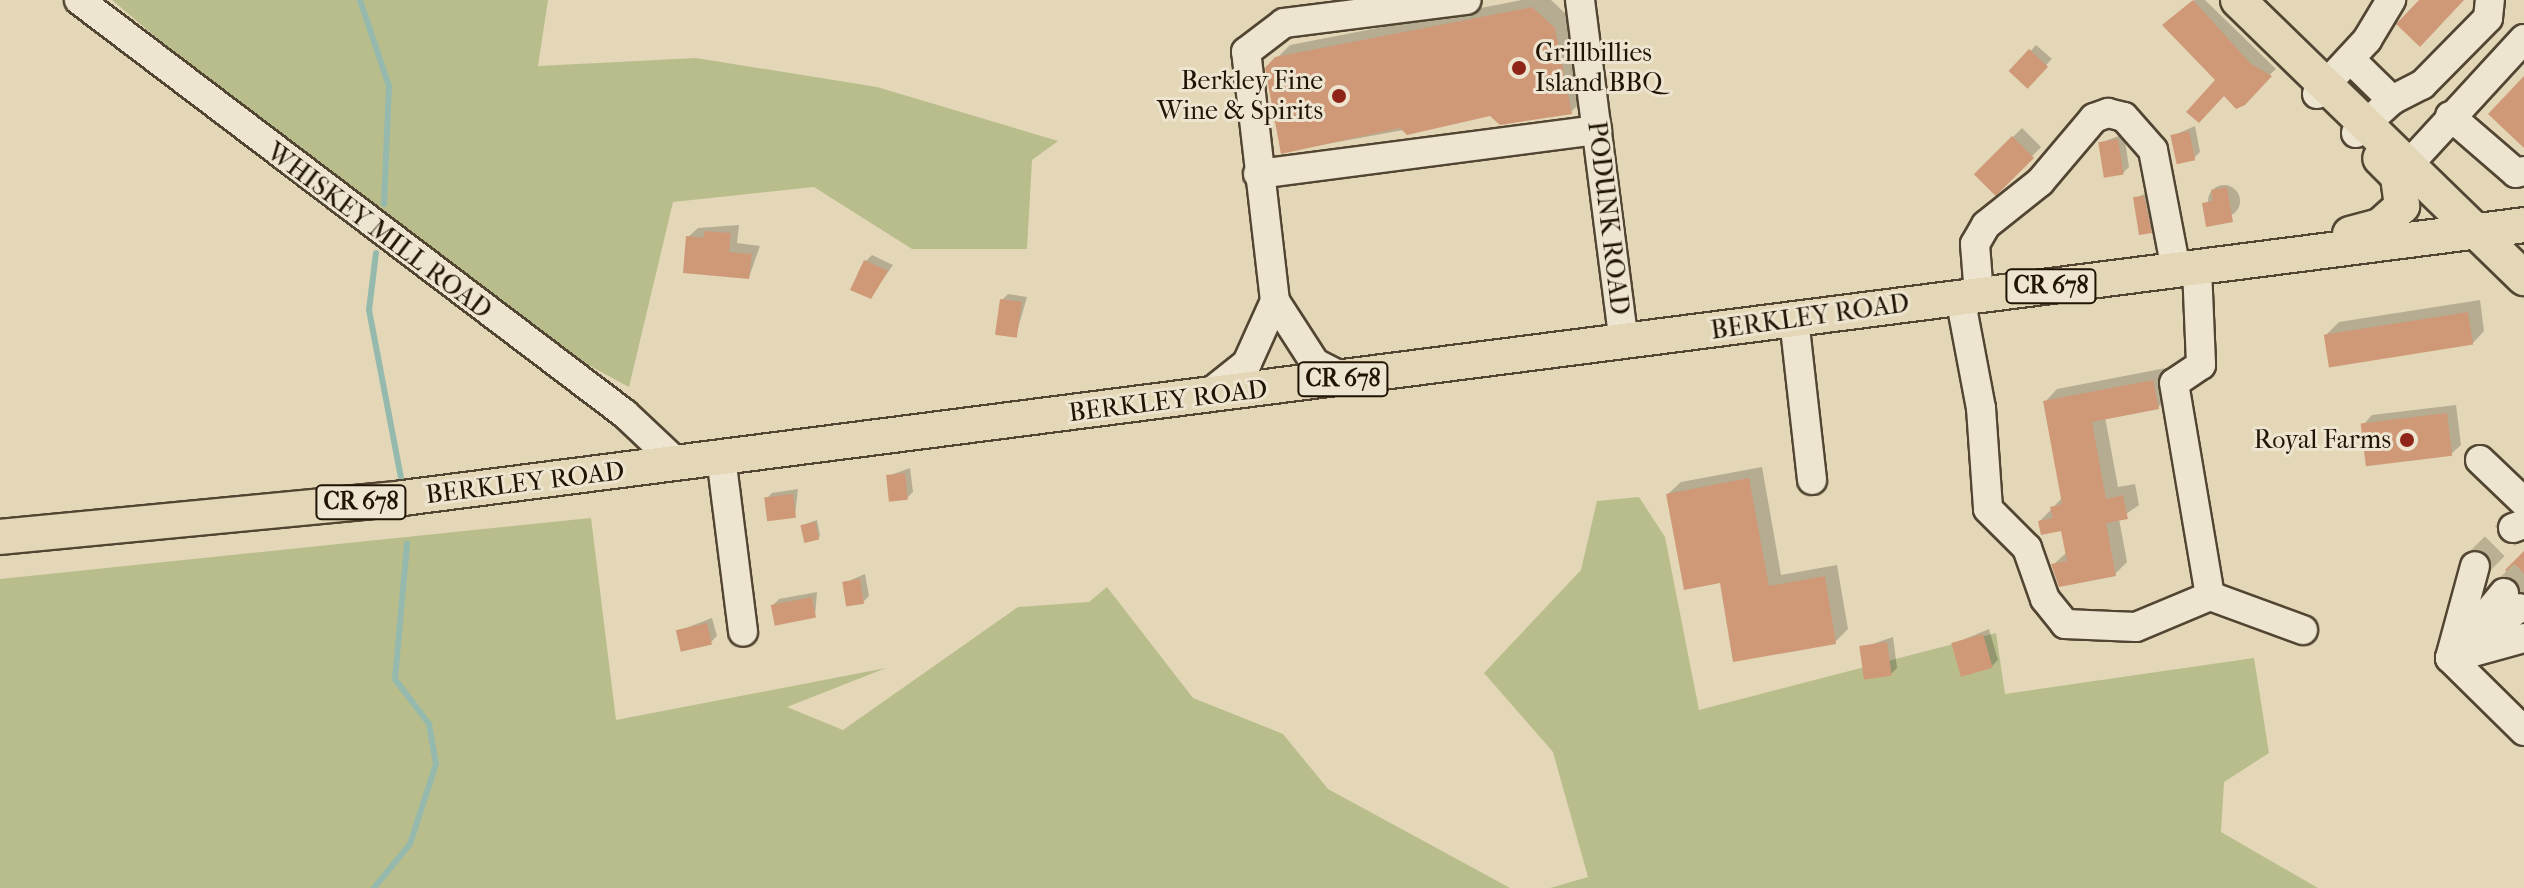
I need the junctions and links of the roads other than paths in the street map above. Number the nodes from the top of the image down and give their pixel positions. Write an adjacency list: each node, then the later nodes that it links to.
1 (79, 0): 29 (street, WHISKEY MILL ROAD)
2 (1467, 0): 16 (street)
3 (1580, 0): 13 (street, PODUNK ROAD)
4 (2238, 0): 9 (main road)
5 (2391, 0): 8 (street)
6 (2490, 0): 10 (street)
7 (2524, 39): 11 (street)
8 (2350, 59): 9 (street); 10 (street)
9 (2322, 90): 12 (main road)
10 (2392, 100): 12 (street)
11 (2450, 116): 14 (street); 15 (street)
12 (2360, 128): 14 (main road)
13 (1597, 130): 16 (street); 24 (street, PODUNK ROAD)
14 (2402, 169): 18 (main road); 19 (main road)
15 (2524, 171)
16 (1258, 174): 22 (street)
17 (2524, 225): 18 (main road, BERKLEY ROAD / CR 678)
18 (2479, 231): 19 (main road, BERKLEY ROAD / CR 678); 20 (main road)
19 (2201, 267): 21 (main road, BERKLEY ROAD / CR 678); 21 (street); 34 (street)
20 (2524, 278)
21 (1969, 296): 23 (main road, BERKLEY ROAD / CR 678); 34 (street)
22 (1275, 301): 25 (street); 26 (street)
23 (1794, 319): 24 (main road, BERKLEY ROAD / CR 678); 30 (street)
24 (1624, 342): 25 (main road, BERKLEY ROAD / CR 678)
25 (1344, 378): 26 (main road, BERKLEY ROAD / CR 678)
26 (1206, 396): 27 (main road, BERKLEY ROAD / CR 678)
27 (721, 457): 29 (main road, BERKLEY ROAD / CR 678); 36 (street)
28 (2480, 460): 31 (street)
29 (677, 463): 32 (main road, BERKLEY ROAD / CR 678)
30 (1812, 480)
31 (2520, 518)
32 (0, 537)
33 (2502, 594): 38 (street); 38 (street)
34 (2210, 596): 35 (street)
35 (2303, 630)
36 (743, 632)
37 (2524, 638): 38 (street)
38 (2450, 658): 39 (street)
39 (2524, 731)

